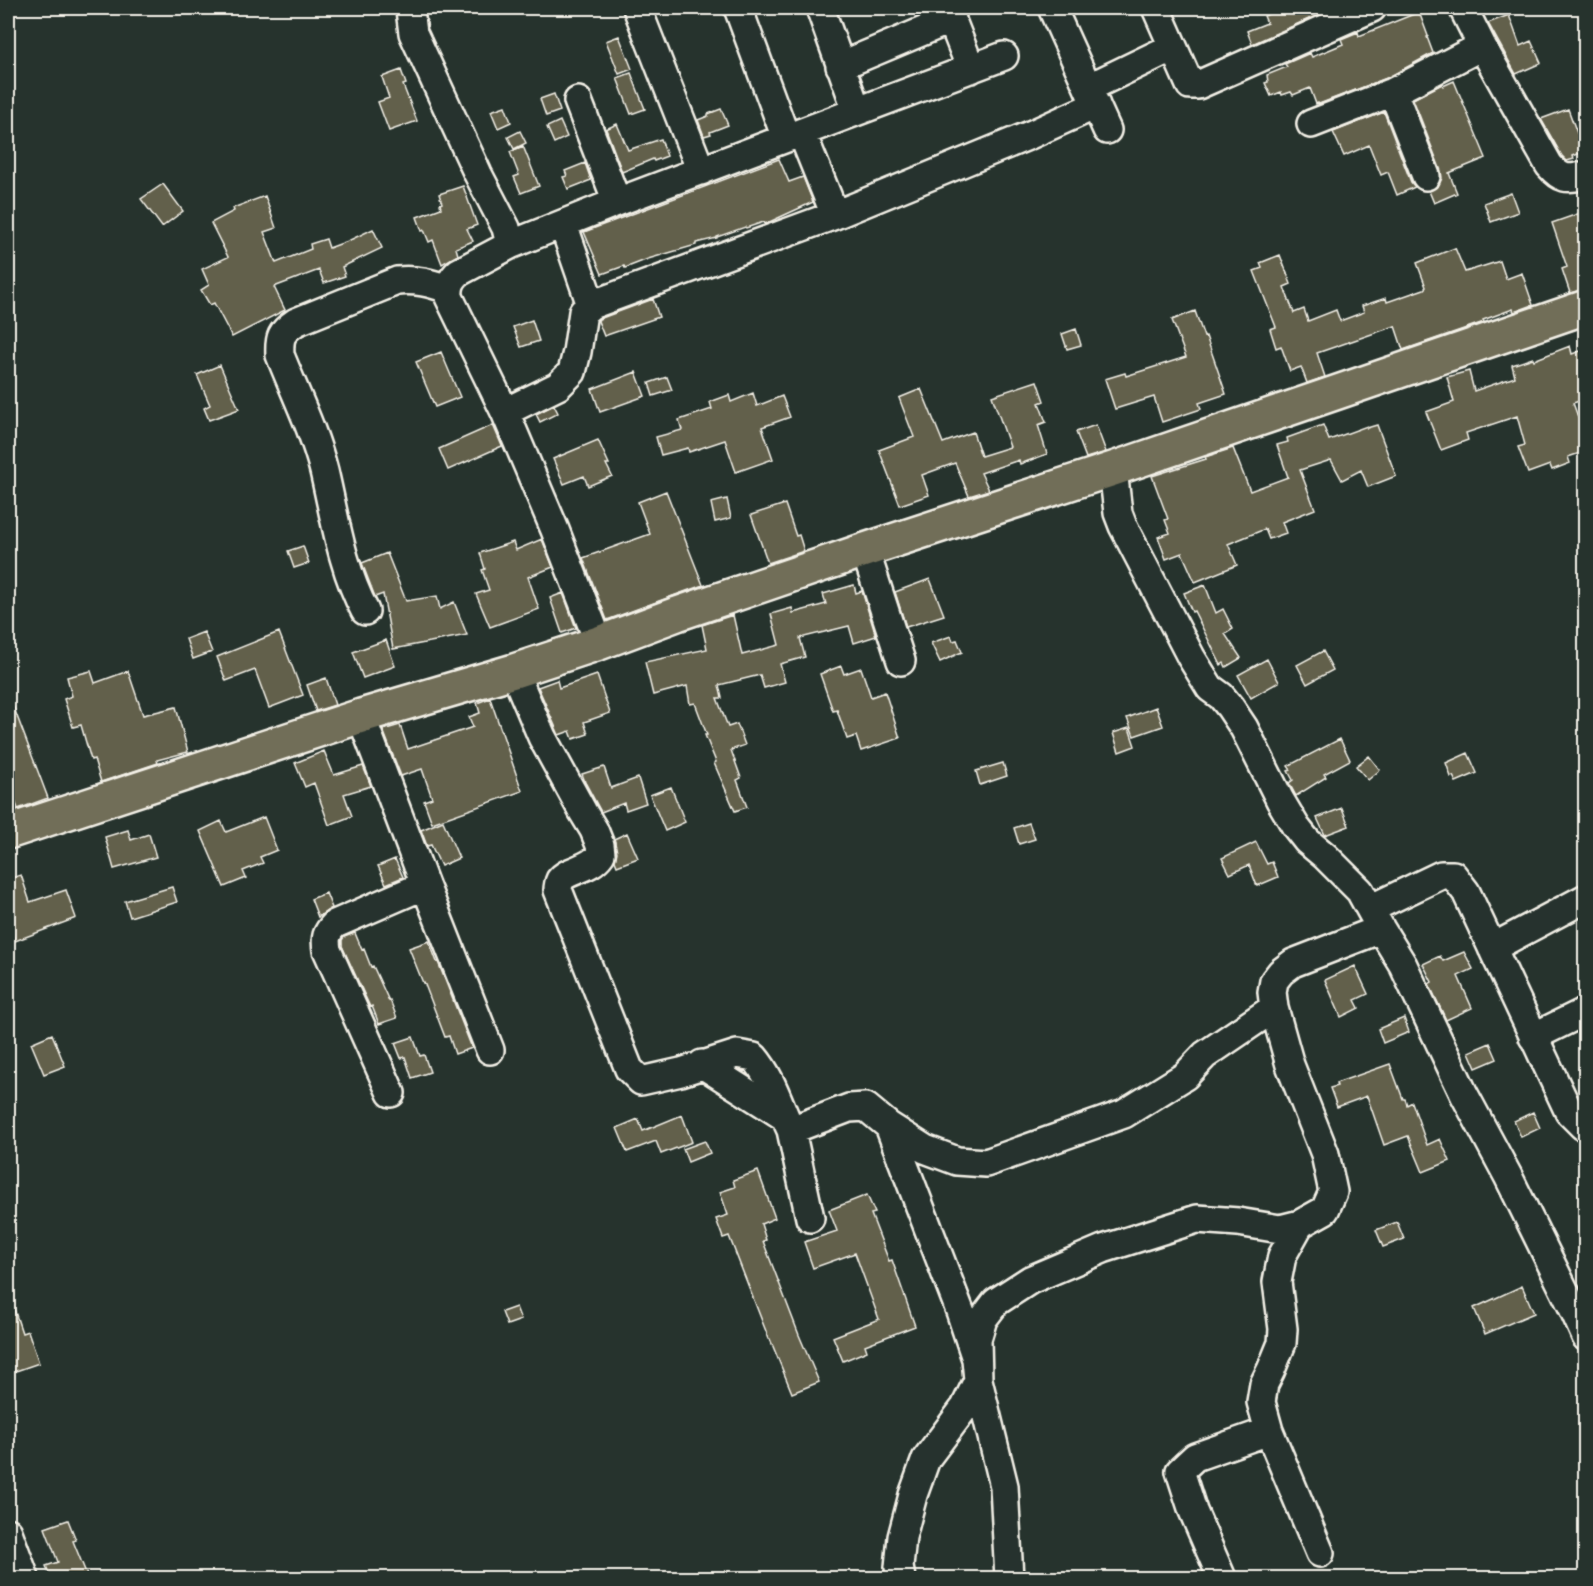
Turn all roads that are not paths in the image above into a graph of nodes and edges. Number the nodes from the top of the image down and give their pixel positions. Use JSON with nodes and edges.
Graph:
{"nodes":[{"id":1,"x":412,"y":8,"type":"edge"},
{"id":2,"x":637,"y":8,"type":"edge"},
{"id":3,"x":738,"y":8,"type":"edge"},
{"id":4,"x":820,"y":8,"type":"edge"},
{"id":5,"x":1052,"y":8,"type":"edge"},
{"id":6,"x":1156,"y":8,"type":"edge"},
{"id":7,"x":1372,"y":8,"type":"edge"},
{"id":8,"x":1463,"y":8,"type":"edge"},
{"id":9,"x":950,"y":13,"type":"edge"},
{"id":10,"x":1482,"y":46,"type":"junction"},
{"id":11,"x":1173,"y":47,"type":"junction"},
{"id":12,"x":1004,"y":56,"type":"dead end"},
{"id":13,"x":840,"y":66,"type":"junction"},
{"id":14,"x":971,"y":69,"type":"junction"},
{"id":15,"x":1393,"y":92,"type":"junction"},
{"id":16,"x":1092,"y":96,"type":"junction"},
{"id":17,"x":578,"y":101,"type":"dead end"},
{"id":18,"x":857,"y":111,"type":"junction"},
{"id":19,"x":1311,"y":124,"type":"dead end"},
{"id":20,"x":1107,"y":130,"type":"dead end"},
{"id":21,"x":794,"y":136,"type":"junction"},
{"id":22,"x":701,"y":171,"type":"junction"},
{"id":23,"x":1586,"y":175,"type":"edge"},
{"id":24,"x":1426,"y":176,"type":"dead end"},
{"id":25,"x":617,"y":202,"type":"junction"},
{"id":26,"x":835,"y":215,"type":"junction"},
{"id":27,"x":563,"y":224,"type":"junction"},
{"id":28,"x":510,"y":246,"type":"junction"},
{"id":29,"x":448,"y":289,"type":"junction"},
{"id":30,"x":591,"y":304,"type":"junction"},
{"id":31,"x":1586,"y":307,"type":"edge"},
{"id":32,"x":505,"y":412,"type":"junction"},
{"id":33,"x":1113,"y":469,"type":"junction"},
{"id":34,"x":865,"y":550,"type":"junction"},
{"id":35,"x":365,"y":611,"type":"dead end"},
{"id":36,"x":599,"y":643,"type":"junction"},
{"id":37,"x":901,"y":661,"type":"dead end"},
{"id":38,"x":514,"y":671,"type":"junction"},
{"id":39,"x":361,"y":716,"type":"junction"},
{"id":40,"x":8,"y":832,"type":"edge"},
{"id":41,"x":425,"y":885,"type":"junction"},
{"id":42,"x":1586,"y":898,"type":"edge"},
{"id":43,"x":1375,"y":919,"type":"junction"},
{"id":44,"x":1492,"y":948,"type":"junction"},
{"id":45,"x":1274,"y":1008,"type":"junction"},
{"id":46,"x":1586,"y":1011,"type":"edge"},
{"id":47,"x":1533,"y":1037,"type":"junction"},
{"id":48,"x":490,"y":1050,"type":"dead end"},
{"id":49,"x":391,"y":1093,"type":"dead end"},
{"id":50,"x":788,"y":1124,"type":"junction"},
{"id":51,"x":889,"y":1125,"type":"junction"},
{"id":52,"x":1586,"y":1125,"type":"edge"},
{"id":53,"x":810,"y":1218,"type":"dead end"},
{"id":54,"x":1300,"y":1224,"type":"junction"},
{"id":55,"x":1586,"y":1337,"type":"edge"},
{"id":56,"x":978,"y":1380,"type":"junction"},
{"id":57,"x":1269,"y":1431,"type":"junction"},
{"id":58,"x":8,"y":1532,"type":"edge"},
{"id":59,"x":1320,"y":1553,"type":"dead end"},
{"id":60,"x":25,"y":1578,"type":"edge"},
{"id":61,"x":901,"y":1578,"type":"edge"},
{"id":62,"x":1009,"y":1578,"type":"edge"},
{"id":63,"x":1222,"y":1578,"type":"edge"}],
"edges":[{"from":1,"to":28,"type":"street"},
{"from":2,"to":22,"type":"street"},
{"from":3,"to":21,"type":"street"},
{"from":4,"to":13,"type":"street"},
{"from":5,"to":16,"type":"street"},
{"from":6,"to":11,"type":"street"},
{"from":7,"to":11,"type":"street"},
{"from":8,"to":10,"type":"street"},
{"from":9,"to":13,"type":"street"},
{"from":9,"to":14,"type":"street"},
{"from":10,"to":15,"type":"street"},
{"from":10,"to":23,"type":"street"},
{"from":11,"to":16,"type":"street"},
{"from":12,"to":14,"type":"street"},
{"from":13,"to":18,"type":"street"},
{"from":14,"to":18,"type":"street"},
{"from":15,"to":19,"type":"street"},
{"from":15,"to":24,"type":"street"},
{"from":16,"to":20,"type":"street"},
{"from":16,"to":26,"type":"street"},
{"from":17,"to":25,"type":"street"},
{"from":18,"to":21,"type":"street"},
{"from":21,"to":22,"type":"street"},
{"from":21,"to":26,"type":"street"},
{"from":22,"to":25,"type":"street"},
{"from":25,"to":27,"type":"street"},
{"from":26,"to":30,"type":"street"},
{"from":27,"to":28,"type":"street"},
{"from":27,"to":30,"type":"street"},
{"from":28,"to":29,"type":"street"},
{"from":29,"to":32,"type":"street"},
{"from":29,"to":35,"type":"street"},
{"from":30,"to":32,"type":"street"},
{"from":31,"to":33,"type":"main road"},
{"from":32,"to":36,"type":"street"},
{"from":33,"to":34,"type":"main road"},
{"from":33,"to":43,"type":"street"},
{"from":34,"to":36,"type":"main road"},
{"from":34,"to":37,"type":"street"},
{"from":36,"to":38,"type":"main road"},
{"from":38,"to":39,"type":"main road"},
{"from":38,"to":50,"type":"street"},
{"from":39,"to":40,"type":"main road"},
{"from":39,"to":41,"type":"street"},
{"from":41,"to":48,"type":"street"},
{"from":41,"to":49,"type":"street"},
{"from":42,"to":44,"type":"street"},
{"from":43,"to":44,"type":"street"},
{"from":43,"to":45,"type":"street"},
{"from":43,"to":55,"type":"street"},
{"from":44,"to":47,"type":"street"},
{"from":45,"to":51,"type":"street"},
{"from":45,"to":54,"type":"street"},
{"from":46,"to":47,"type":"street"},
{"from":47,"to":52,"type":"street"},
{"from":50,"to":51,"type":"street"},
{"from":50,"to":53,"type":"street"},
{"from":51,"to":56,"type":"street"},
{"from":54,"to":56,"type":"street"},
{"from":54,"to":57,"type":"street"},
{"from":56,"to":61,"type":"street"},
{"from":56,"to":62,"type":"street"},
{"from":57,"to":59,"type":"street"},
{"from":57,"to":63,"type":"street"},
{"from":58,"to":60,"type":"street"}]}
